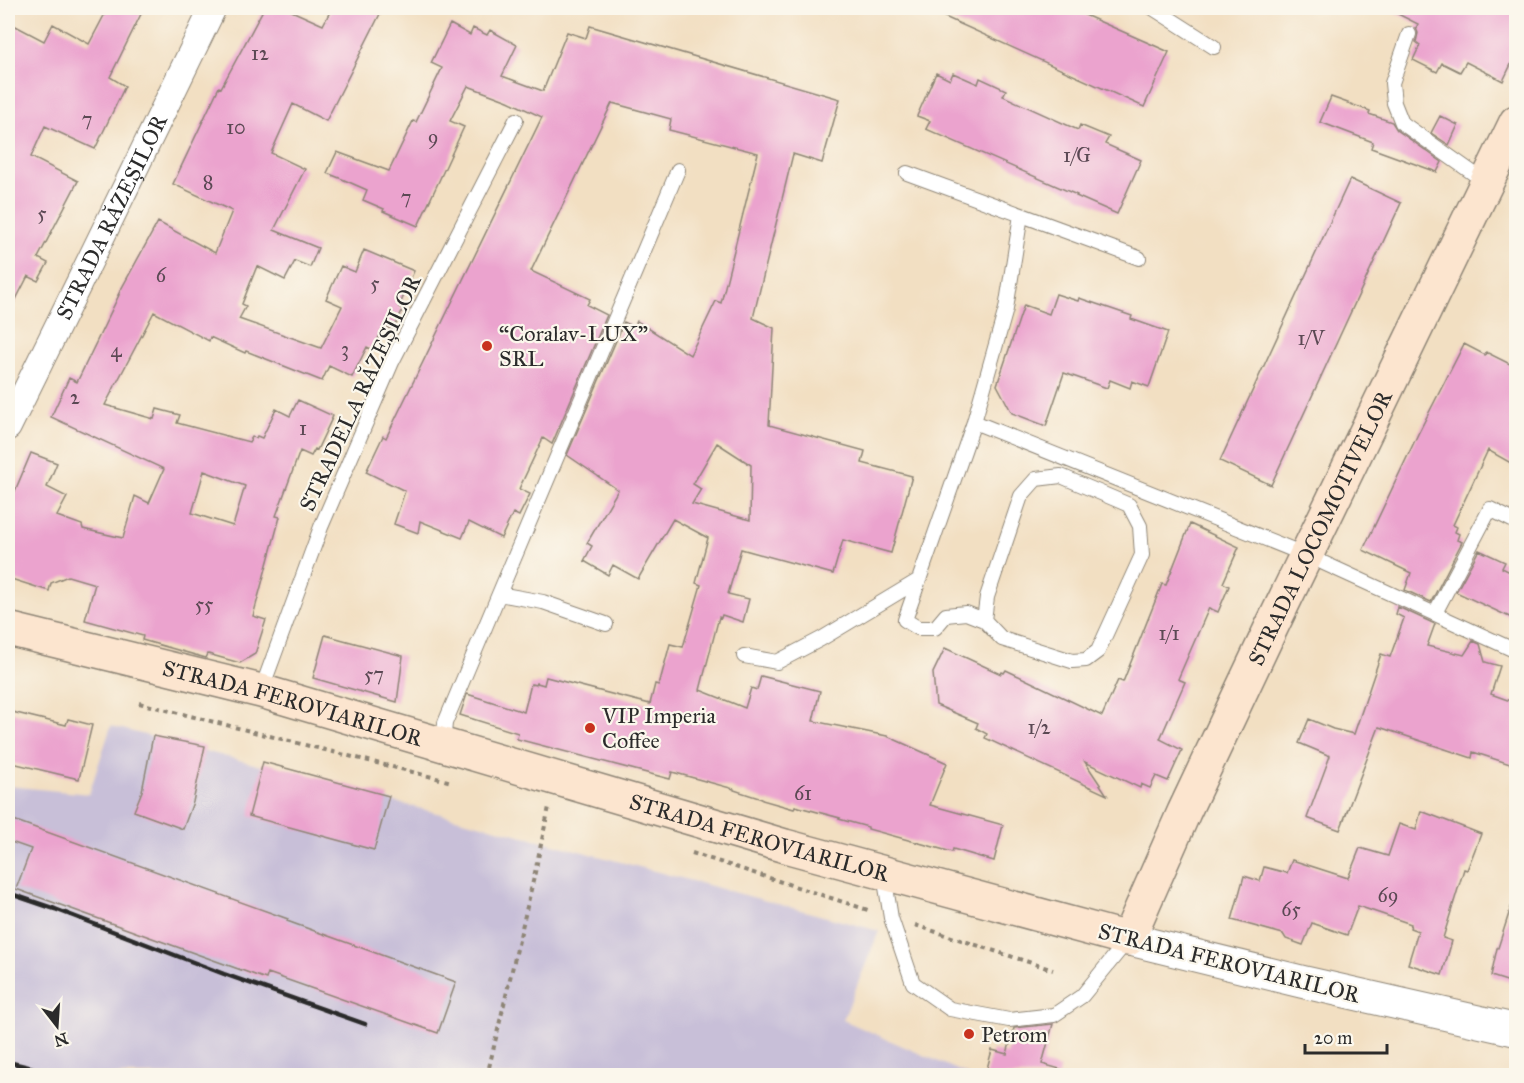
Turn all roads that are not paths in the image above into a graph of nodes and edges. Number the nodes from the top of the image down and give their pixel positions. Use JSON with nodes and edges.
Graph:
{"nodes":[{"id":1,"x":213,"y":8,"type":"edge"},
{"id":2,"x":1153,"y":8,"type":"edge"},
{"id":3,"x":1409,"y":34,"type":"dead end"},
{"id":4,"x":1214,"y":47,"type":"dead end"},
{"id":5,"x":516,"y":120,"type":"dead end"},
{"id":6,"x":1514,"y":136,"type":"edge"},
{"id":7,"x":678,"y":171,"type":"dead end"},
{"id":8,"x":906,"y":172,"type":"dead end"},
{"id":9,"x":1487,"y":183,"type":"junction"},
{"id":10,"x":1021,"y":215,"type":"junction"},
{"id":11,"x":1139,"y":258,"type":"dead end"},
{"id":12,"x":974,"y":422,"type":"junction"},
{"id":13,"x":8,"y":427,"type":"edge"},
{"id":14,"x":1516,"y":522,"type":"edge"},
{"id":15,"x":1306,"y":555,"type":"junction"},
{"id":16,"x":919,"y":580,"type":"junction"},
{"id":17,"x":499,"y":594,"type":"junction"},
{"id":18,"x":1435,"y":613,"type":"junction"},
{"id":19,"x":984,"y":620,"type":"junction"},
{"id":20,"x":606,"y":624,"type":"dead end"},
{"id":21,"x":8,"y":629,"type":"edge"},
{"id":22,"x":1516,"y":651,"type":"edge"},
{"id":23,"x":744,"y":656,"type":"dead end"},
{"id":24,"x":261,"y":691,"type":"junction"},
{"id":25,"x":443,"y":745,"type":"junction"},
{"id":26,"x":884,"y":873,"type":"junction"},
{"id":27,"x":1128,"y":939,"type":"junction"},
{"id":28,"x":1516,"y":1030,"type":"edge"}],
"edges":[{"from":1,"to":13,"type":"street","name":"STRADA RĂZEȘILOR"},
{"from":2,"to":4,"type":"lane"},
{"from":3,"to":9,"type":"lane"},
{"from":5,"to":24,"type":"lane","name":"STRADELA RĂZEȘILOR"},
{"from":6,"to":9,"type":"main road","name":"STRADA LOCOMOTIVELOR"},
{"from":7,"to":17,"type":"lane"},
{"from":8,"to":10,"type":"lane"},
{"from":9,"to":15,"type":"main road","name":"STRADA LOCOMOTIVELOR"},
{"from":10,"to":11,"type":"lane"},
{"from":10,"to":12,"type":"lane"},
{"from":12,"to":15,"type":"lane"},
{"from":12,"to":16,"type":"lane"},
{"from":14,"to":18,"type":"lane"},
{"from":15,"to":18,"type":"lane"},
{"from":15,"to":27,"type":"main road","name":"STRADA LOCOMOTIVELOR"},
{"from":16,"to":19,"type":"lane"},
{"from":16,"to":23,"type":"lane"},
{"from":17,"to":20,"type":"lane"},
{"from":17,"to":25,"type":"lane"},
{"from":18,"to":22,"type":"lane"},
{"from":19,"to":19,"type":"lane"},
{"from":21,"to":24,"type":"main road","name":"STRADA FEROVIARILOR"},
{"from":24,"to":25,"type":"main road","name":"STRADA FEROVIARILOR"},
{"from":25,"to":26,"type":"main road","name":"STRADA FEROVIARILOR"},
{"from":26,"to":27,"type":"main road","name":"STRADA FEROVIARILOR"},
{"from":26,"to":27,"type":"lane"},
{"from":27,"to":28,"type":"street","name":"STRADA FEROVIARILOR"}]}
